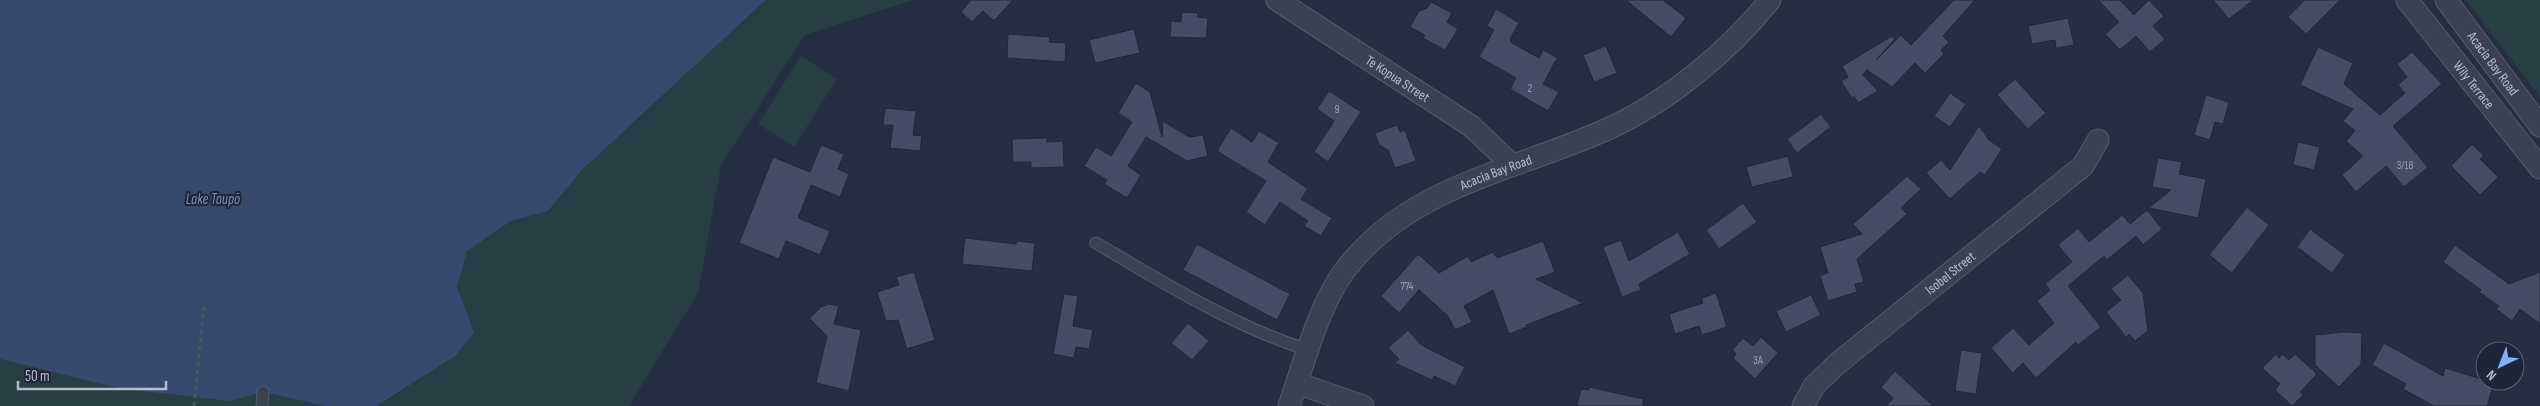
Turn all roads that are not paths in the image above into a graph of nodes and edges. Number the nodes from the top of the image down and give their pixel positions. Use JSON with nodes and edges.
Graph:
{"nodes":[{"id":1,"x":1277,"y":0,"type":"edge"},
{"id":2,"x":1770,"y":0,"type":"edge"},
{"id":3,"x":2407,"y":0,"type":"edge"},
{"id":4,"x":2446,"y":0,"type":"edge"},
{"id":5,"x":2540,"y":126,"type":"edge"},
{"id":6,"x":2098,"y":140,"type":"dead end"},
{"id":7,"x":1511,"y":164,"type":"junction"},
{"id":8,"x":2540,"y":168,"type":"edge"},
{"id":9,"x":1096,"y":242,"type":"dead end"},
{"id":10,"x":1308,"y":350,"type":"junction"},
{"id":11,"x":1297,"y":383,"type":"junction"},
{"id":12,"x":263,"y":392,"type":"dead end"},
{"id":13,"x":262,"y":406,"type":"edge"},
{"id":14,"x":1289,"y":406,"type":"edge"},
{"id":15,"x":1363,"y":406,"type":"edge"},
{"id":16,"x":1804,"y":406,"type":"edge"}],
"edges":[{"from":1,"to":7,"type":"street","name":"Te Kopua Street"},
{"from":2,"to":7,"type":"street","name":"Acacia Bay Road"},
{"from":3,"to":8,"type":"street","name":"Wily Terrace"},
{"from":4,"to":5,"type":"street","name":"Acacia Bay Road"},
{"from":6,"to":16,"type":"street","name":"Isobel Street"},
{"from":7,"to":10,"type":"street","name":"Acacia Bay Road"},
{"from":9,"to":10,"type":"lane"},
{"from":10,"to":11,"type":"street","name":"Acacia Bay Road"},
{"from":11,"to":14,"type":"street","name":"Acacia Bay Road"},
{"from":11,"to":15,"type":"street"},
{"from":12,"to":13,"type":"lane"}]}
